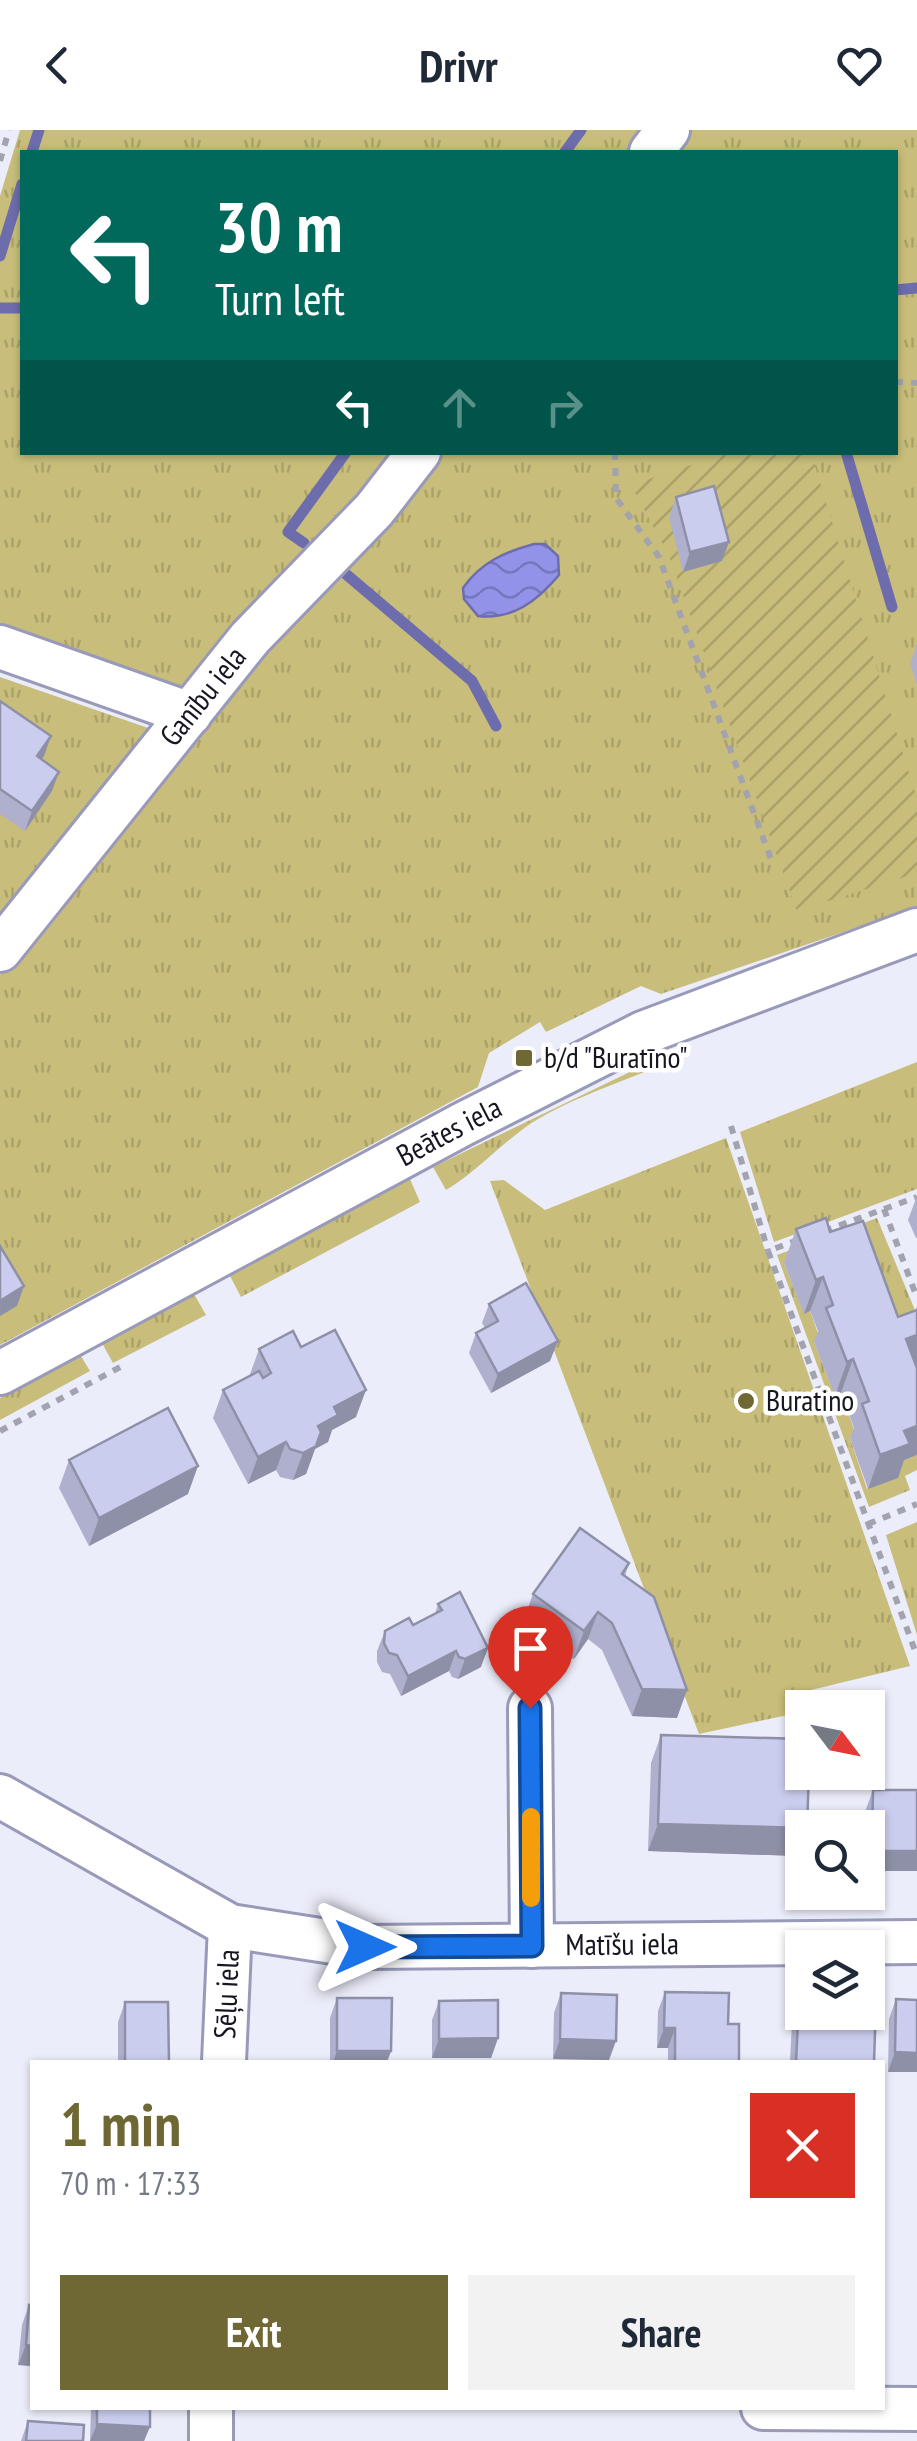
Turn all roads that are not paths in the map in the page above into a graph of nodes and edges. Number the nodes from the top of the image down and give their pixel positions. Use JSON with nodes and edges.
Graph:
{"nodes":[{"id":1,"x":668,"y":130,"type":"edge"},
{"id":2,"x":653,"y":150,"type":"edge"},
{"id":3,"x":418,"y":455,"type":"edge"},
{"id":4,"x":0,"y":647,"type":"edge"},
{"id":5,"x":190,"y":714,"type":"junction"},
{"id":6,"x":917,"y":930,"type":"edge"},
{"id":7,"x":0,"y":950,"type":"edge"},
{"id":8,"x":0,"y":1373,"type":"edge"},
{"id":9,"x":530,"y":1708,"type":"dead end"},
{"id":10,"x":0,"y":1796,"type":"edge"},
{"id":11,"x":230,"y":1926,"type":"junction"},
{"id":12,"x":917,"y":1942,"type":"edge"},
{"id":13,"x":532,"y":1946,"type":"junction"},
{"id":14,"x":224,"y":2060,"type":"edge"},
{"id":15,"x":885,"y":2409,"type":"edge"},
{"id":16,"x":917,"y":2409,"type":"edge"},
{"id":17,"x":211,"y":2410,"type":"edge"},
{"id":18,"x":211,"y":2441,"type":"edge"}],
"edges":[{"from":1,"to":2,"type":"street"},
{"from":3,"to":5,"type":"street","name":"Ganību iela"},
{"from":4,"to":5,"type":"street"},
{"from":5,"to":7,"type":"street","name":"Ganību iela"},
{"from":6,"to":8,"type":"street","name":"Beātes iela"},
{"from":9,"to":13,"type":"street"},
{"from":10,"to":11,"type":"street","name":"Matīšu iela"},
{"from":11,"to":13,"type":"street","name":"Matīšu iela"},
{"from":11,"to":14,"type":"street","name":"Sēļu iela"},
{"from":12,"to":13,"type":"street","name":"Matīšu iela"},
{"from":15,"to":16,"type":"street"},
{"from":17,"to":18,"type":"street"}]}
